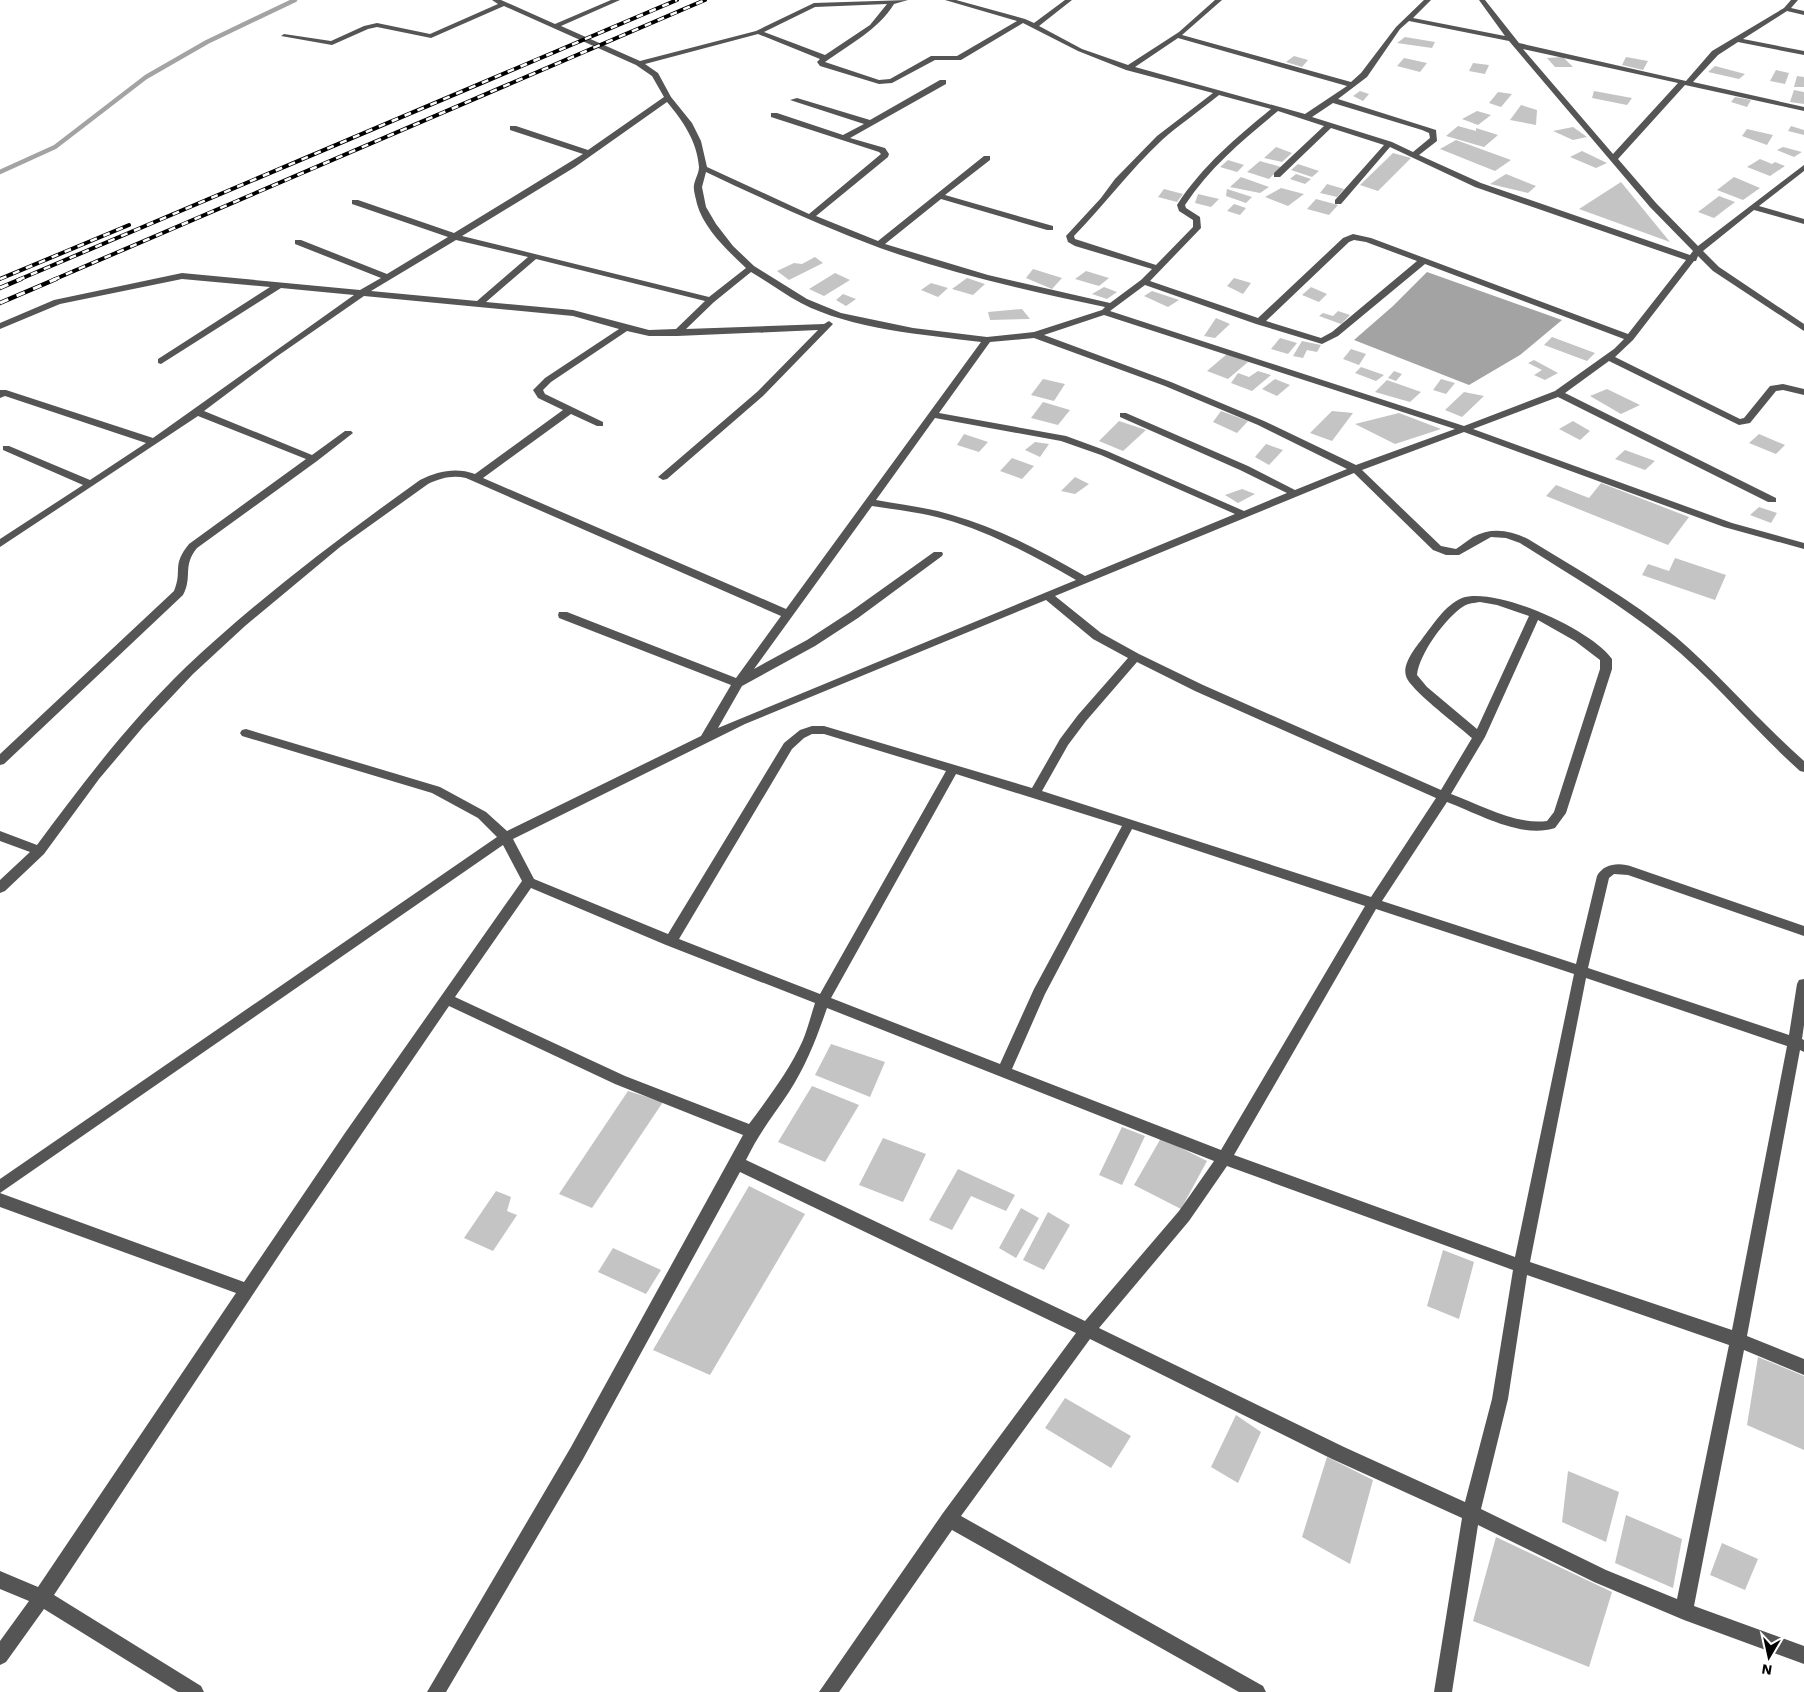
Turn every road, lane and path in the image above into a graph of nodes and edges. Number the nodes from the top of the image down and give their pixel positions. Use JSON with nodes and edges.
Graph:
{"nodes":[{"id":1,"x":495,"y":0,"type":"edge"},
{"id":2,"x":617,"y":0,"type":"edge"},
{"id":3,"x":904,"y":0,"type":"edge"},
{"id":4,"x":948,"y":0,"type":"edge"},
{"id":5,"x":1069,"y":0,"type":"edge"},
{"id":6,"x":1219,"y":0,"type":"edge"},
{"id":7,"x":1428,"y":0,"type":"edge"},
{"id":8,"x":1482,"y":0,"type":"edge"},
{"id":9,"x":1795,"y":0,"type":"edge"},
{"id":10,"x":892,"y":2,"type":"junction"},
{"id":11,"x":504,"y":4,"type":"junction"},
{"id":12,"x":1786,"y":8,"type":"junction"},
{"id":13,"x":1804,"y":13,"type":"edge"},
{"id":14,"x":1408,"y":18,"type":"junction"},
{"id":15,"x":1022,"y":20,"type":"junction"},
{"id":16,"x":555,"y":26,"type":"junction"},
{"id":17,"x":1034,"y":26,"type":"junction"},
{"id":18,"x":758,"y":32,"type":"junction"},
{"id":19,"x":284,"y":36,"type":"dead end"},
{"id":20,"x":1177,"y":36,"type":"junction"},
{"id":21,"x":1735,"y":39,"type":"junction"},
{"id":22,"x":1514,"y":42,"type":"junction"},
{"id":23,"x":1804,"y":53,"type":"edge"},
{"id":24,"x":825,"y":58,"type":"junction"},
{"id":25,"x":638,"y":63,"type":"junction"},
{"id":26,"x":1129,"y":68,"type":"junction"},
{"id":27,"x":943,"y":82,"type":"dead end"},
{"id":28,"x":1685,"y":82,"type":"junction"},
{"id":29,"x":1352,"y":85,"type":"junction"},
{"id":30,"x":1217,"y":93,"type":"junction"},
{"id":31,"x":668,"y":98,"type":"junction"},
{"id":32,"x":794,"y":100,"type":"dead end"},
{"id":33,"x":1332,"y":100,"type":"junction"},
{"id":34,"x":1277,"y":108,"type":"junction"},
{"id":35,"x":1804,"y":109,"type":"edge"},
{"id":36,"x":774,"y":115,"type":"dead end"},
{"id":37,"x":1306,"y":117,"type":"junction"},
{"id":38,"x":870,"y":123,"type":"junction"},
{"id":39,"x":1329,"y":125,"type":"junction"},
{"id":40,"x":513,"y":128,"type":"dead end"},
{"id":41,"x":844,"y":138,"type":"junction"},
{"id":42,"x":1389,"y":144,"type":"junction"},
{"id":43,"x":588,"y":153,"type":"junction"},
{"id":44,"x":1414,"y":154,"type":"junction"},
{"id":45,"x":987,"y":158,"type":"dead end"},
{"id":46,"x":1613,"y":159,"type":"junction"},
{"id":47,"x":1804,"y":167,"type":"edge"},
{"id":48,"x":703,"y":168,"type":"junction"},
{"id":49,"x":1277,"y":175,"type":"dead end"},
{"id":50,"x":1799,"y":176,"type":"edge"},
{"id":51,"x":940,"y":196,"type":"junction"},
{"id":52,"x":355,"y":202,"type":"dead end"},
{"id":53,"x":1338,"y":202,"type":"dead end"},
{"id":54,"x":1753,"y":207,"type":"junction"},
{"id":55,"x":810,"y":217,"type":"junction"},
{"id":56,"x":1804,"y":222,"type":"edge"},
{"id":57,"x":1050,"y":228,"type":"dead end"},
{"id":58,"x":456,"y":236,"type":"junction"},
{"id":59,"x":298,"y":242,"type":"dead end"},
{"id":60,"x":879,"y":244,"type":"junction"},
{"id":61,"x":1695,"y":255,"type":"junction"},
{"id":62,"x":534,"y":258,"type":"junction"},
{"id":63,"x":1422,"y":262,"type":"junction"},
{"id":64,"x":752,"y":268,"type":"junction"},
{"id":65,"x":1159,"y":268,"type":"junction"},
{"id":66,"x":387,"y":277,"type":"junction"},
{"id":67,"x":1144,"y":282,"type":"junction"},
{"id":68,"x":281,"y":284,"type":"junction"},
{"id":69,"x":362,"y":293,"type":"junction"},
{"id":70,"x":711,"y":300,"type":"junction"},
{"id":71,"x":479,"y":304,"type":"junction"},
{"id":72,"x":1113,"y":306,"type":"junction"},
{"id":73,"x":1104,"y":312,"type":"junction"},
{"id":74,"x":838,"y":314,"type":"junction"},
{"id":75,"x":1259,"y":322,"type":"junction"},
{"id":76,"x":0,"y":326,"type":"edge"},
{"id":77,"x":826,"y":327,"type":"junction"},
{"id":78,"x":626,"y":328,"type":"junction"},
{"id":79,"x":1804,"y":328,"type":"edge"},
{"id":80,"x":677,"y":333,"type":"junction"},
{"id":81,"x":1035,"y":335,"type":"junction"},
{"id":82,"x":1630,"y":338,"type":"junction"},
{"id":83,"x":987,"y":340,"type":"junction"},
{"id":84,"x":1608,"y":358,"type":"junction"},
{"id":85,"x":161,"y":361,"type":"dead end"},
{"id":86,"x":1804,"y":392,"type":"edge"},
{"id":87,"x":1558,"y":393,"type":"junction"},
{"id":88,"x":0,"y":395,"type":"edge"},
{"id":89,"x":570,"y":410,"type":"junction"},
{"id":90,"x":198,"y":412,"type":"junction"},
{"id":91,"x":934,"y":415,"type":"junction"},
{"id":92,"x":1123,"y":415,"type":"dead end"},
{"id":93,"x":600,"y":424,"type":"dead end"},
{"id":94,"x":1464,"y":429,"type":"junction"},
{"id":95,"x":348,"y":433,"type":"dead end"},
{"id":96,"x":154,"y":442,"type":"junction"},
{"id":97,"x":6,"y":448,"type":"dead end"},
{"id":98,"x":314,"y":459,"type":"junction"},
{"id":99,"x":1355,"y":469,"type":"junction"},
{"id":100,"x":663,"y":477,"type":"dead end"},
{"id":101,"x":476,"y":478,"type":"junction"},
{"id":102,"x":90,"y":484,"type":"junction"},
{"id":103,"x":1296,"y":494,"type":"junction"},
{"id":104,"x":1772,"y":500,"type":"dead end"},
{"id":105,"x":870,"y":502,"type":"junction"},
{"id":106,"x":1245,"y":515,"type":"junction"},
{"id":107,"x":0,"y":544,"type":"edge"},
{"id":108,"x":1804,"y":546,"type":"edge"},
{"id":109,"x":938,"y":554,"type":"dead end"},
{"id":110,"x":1085,"y":580,"type":"junction"},
{"id":111,"x":1048,"y":596,"type":"junction"},
{"id":112,"x":787,"y":614,"type":"junction"},
{"id":113,"x":1535,"y":614,"type":"junction"},
{"id":114,"x":563,"y":615,"type":"dead end"},
{"id":115,"x":1135,"y":657,"type":"junction"},
{"id":116,"x":738,"y":683,"type":"junction"},
{"id":117,"x":246,"y":733,"type":"dead end"},
{"id":118,"x":1479,"y":737,"type":"junction"},
{"id":119,"x":705,"y":739,"type":"junction"},
{"id":120,"x":0,"y":761,"type":"edge"},
{"id":121,"x":1804,"y":768,"type":"edge"},
{"id":122,"x":953,"y":769,"type":"junction"},
{"id":123,"x":1035,"y":793,"type":"junction"},
{"id":124,"x":1444,"y":796,"type":"junction"},
{"id":125,"x":1130,"y":824,"type":"junction"},
{"id":126,"x":0,"y":836,"type":"edge"},
{"id":127,"x":506,"y":837,"type":"junction"},
{"id":128,"x":40,"y":851,"type":"junction"},
{"id":129,"x":528,"y":882,"type":"junction"},
{"id":130,"x":0,"y":888,"type":"edge"},
{"id":131,"x":1373,"y":904,"type":"junction"},
{"id":132,"x":1804,"y":931,"type":"edge"},
{"id":133,"x":671,"y":941,"type":"junction"},
{"id":134,"x":1581,"y":971,"type":"junction"},
{"id":135,"x":1804,"y":984,"type":"edge"},
{"id":136,"x":446,"y":999,"type":"junction"},
{"id":137,"x":823,"y":1000,"type":"junction"},
{"id":138,"x":1799,"y":1045,"type":"edge"},
{"id":139,"x":1004,"y":1072,"type":"junction"},
{"id":140,"x":752,"y":1132,"type":"junction"},
{"id":141,"x":1224,"y":1158,"type":"junction"},
{"id":142,"x":737,"y":1163,"type":"junction"},
{"id":143,"x":0,"y":1186,"type":"edge"},
{"id":144,"x":0,"y":1200,"type":"edge"},
{"id":145,"x":1521,"y":1266,"type":"junction"},
{"id":146,"x":247,"y":1290,"type":"junction"},
{"id":147,"x":1087,"y":1330,"type":"junction"},
{"id":148,"x":1738,"y":1340,"type":"junction"},
{"id":149,"x":1804,"y":1367,"type":"edge"},
{"id":150,"x":1471,"y":1514,"type":"junction"},
{"id":151,"x":949,"y":1519,"type":"junction"},
{"id":152,"x":0,"y":1580,"type":"edge"},
{"id":153,"x":42,"y":1598,"type":"junction"},
{"id":154,"x":1684,"y":1611,"type":"junction"},
{"id":155,"x":1804,"y":1655,"type":"edge"},
{"id":156,"x":0,"y":1656,"type":"edge"},
{"id":157,"x":195,"y":1692,"type":"edge"},
{"id":158,"x":436,"y":1692,"type":"edge"},
{"id":159,"x":828,"y":1692,"type":"edge"},
{"id":160,"x":1257,"y":1692,"type":"edge"},
{"id":161,"x":1442,"y":1692,"type":"edge"}],
"edges":[{"from":1,"to":11,"type":"street"},
{"from":2,"to":16,"type":"street"},
{"from":3,"to":10,"type":"street"},
{"from":4,"to":15,"type":"street"},
{"from":5,"to":17,"type":"street"},
{"from":6,"to":20,"type":"street"},
{"from":7,"to":14,"type":"street"},
{"from":8,"to":22,"type":"street"},
{"from":9,"to":12,"type":"street"},
{"from":10,"to":18,"type":"street"},
{"from":10,"to":24,"type":"street"},
{"from":11,"to":16,"type":"street"},
{"from":11,"to":19,"type":"street"},
{"from":12,"to":13,"type":"street"},
{"from":12,"to":21,"type":"street"},
{"from":14,"to":22,"type":"street"},
{"from":14,"to":29,"type":"street"},
{"from":15,"to":17,"type":"street"},
{"from":15,"to":24,"type":"street"},
{"from":16,"to":25,"type":"street"},
{"from":17,"to":26,"type":"street"},
{"from":18,"to":24,"type":"street"},
{"from":18,"to":25,"type":"street"},
{"from":20,"to":26,"type":"street"},
{"from":20,"to":29,"type":"street"},
{"from":21,"to":23,"type":"street"},
{"from":21,"to":28,"type":"street"},
{"from":22,"to":28,"type":"street"},
{"from":22,"to":46,"type":"street"},
{"from":25,"to":31,"type":"street"},
{"from":26,"to":30,"type":"street"},
{"from":27,"to":38,"type":"street"},
{"from":28,"to":35,"type":"street"},
{"from":28,"to":46,"type":"street"},
{"from":29,"to":33,"type":"street"},
{"from":30,"to":34,"type":"street"},
{"from":30,"to":65,"type":"street"},
{"from":31,"to":43,"type":"street"},
{"from":31,"to":48,"type":"street"},
{"from":32,"to":38,"type":"street"},
{"from":33,"to":37,"type":"street"},
{"from":33,"to":44,"type":"street"},
{"from":34,"to":37,"type":"street"},
{"from":34,"to":65,"type":"street"},
{"from":36,"to":41,"type":"street"},
{"from":37,"to":39,"type":"street"},
{"from":38,"to":41,"type":"street"},
{"from":39,"to":42,"type":"street"},
{"from":39,"to":49,"type":"street"},
{"from":40,"to":43,"type":"street"},
{"from":41,"to":55,"type":"street"},
{"from":42,"to":44,"type":"street"},
{"from":42,"to":53,"type":"street"},
{"from":43,"to":58,"type":"street"},
{"from":44,"to":61,"type":"street"},
{"from":45,"to":51,"type":"street"},
{"from":46,"to":61,"type":"street"},
{"from":47,"to":50,"type":"street"},
{"from":48,"to":55,"type":"street"},
{"from":48,"to":64,"type":"street"},
{"from":50,"to":54,"type":"street"},
{"from":51,"to":57,"type":"street"},
{"from":51,"to":60,"type":"street"},
{"from":52,"to":58,"type":"street"},
{"from":54,"to":56,"type":"street"},
{"from":54,"to":61,"type":"street"},
{"from":55,"to":60,"type":"street"},
{"from":58,"to":62,"type":"street"},
{"from":58,"to":66,"type":"street"},
{"from":59,"to":66,"type":"street"},
{"from":60,"to":72,"type":"street"},
{"from":61,"to":79,"type":"street"},
{"from":61,"to":82,"type":"street"},
{"from":62,"to":70,"type":"street"},
{"from":62,"to":71,"type":"street"},
{"from":63,"to":75,"type":"street"},
{"from":63,"to":75,"type":"street"},
{"from":63,"to":82,"type":"street"},
{"from":64,"to":70,"type":"street"},
{"from":64,"to":74,"type":"street"},
{"from":65,"to":67,"type":"street"},
{"from":66,"to":69,"type":"street"},
{"from":67,"to":72,"type":"street"},
{"from":67,"to":75,"type":"street"},
{"from":68,"to":69,"type":"street"},
{"from":68,"to":76,"type":"street"},
{"from":68,"to":85,"type":"street"},
{"from":69,"to":71,"type":"street"},
{"from":69,"to":90,"type":"street"},
{"from":70,"to":80,"type":"street"},
{"from":71,"to":78,"type":"street"},
{"from":72,"to":73,"type":"street"},
{"from":73,"to":81,"type":"street"},
{"from":73,"to":94,"type":"street"},
{"from":74,"to":77,"type":"street"},
{"from":74,"to":83,"type":"street"},
{"from":77,"to":80,"type":"street"},
{"from":77,"to":100,"type":"street"},
{"from":78,"to":80,"type":"street"},
{"from":78,"to":89,"type":"street"},
{"from":81,"to":83,"type":"street"},
{"from":81,"to":99,"type":"street"},
{"from":82,"to":84,"type":"street"},
{"from":83,"to":91,"type":"street"},
{"from":84,"to":86,"type":"street"},
{"from":84,"to":87,"type":"street"},
{"from":87,"to":94,"type":"street"},
{"from":87,"to":104,"type":"street"},
{"from":88,"to":96,"type":"street"},
{"from":89,"to":93,"type":"street"},
{"from":89,"to":101,"type":"street"},
{"from":90,"to":96,"type":"street"},
{"from":90,"to":98,"type":"street"},
{"from":91,"to":105,"type":"street"},
{"from":91,"to":106,"type":"street"},
{"from":92,"to":103,"type":"street"},
{"from":94,"to":99,"type":"street"},
{"from":94,"to":108,"type":"street"},
{"from":95,"to":98,"type":"street"},
{"from":96,"to":102,"type":"street"},
{"from":97,"to":102,"type":"street"},
{"from":98,"to":120,"type":"street"},
{"from":99,"to":103,"type":"street"},
{"from":99,"to":121,"type":"street"},
{"from":101,"to":112,"type":"street"},
{"from":101,"to":128,"type":"street"},
{"from":102,"to":107,"type":"street"},
{"from":103,"to":106,"type":"street"},
{"from":105,"to":110,"type":"street"},
{"from":105,"to":112,"type":"street"},
{"from":106,"to":110,"type":"street"},
{"from":109,"to":116,"type":"street"},
{"from":110,"to":111,"type":"street"},
{"from":111,"to":115,"type":"street"},
{"from":111,"to":119,"type":"street"},
{"from":112,"to":116,"type":"street"},
{"from":113,"to":118,"type":"street"},
{"from":113,"to":118,"type":"street"},
{"from":113,"to":124,"type":"street"},
{"from":114,"to":116,"type":"street"},
{"from":115,"to":123,"type":"street"},
{"from":115,"to":124,"type":"street"},
{"from":116,"to":119,"type":"street"},
{"from":117,"to":127,"type":"street"},
{"from":118,"to":124,"type":"street"},
{"from":119,"to":127,"type":"street"},
{"from":122,"to":123,"type":"street"},
{"from":122,"to":133,"type":"street"},
{"from":122,"to":137,"type":"street"},
{"from":123,"to":125,"type":"street"},
{"from":124,"to":131,"type":"street"},
{"from":125,"to":131,"type":"street"},
{"from":125,"to":139,"type":"street"},
{"from":126,"to":128,"type":"street"},
{"from":127,"to":129,"type":"street"},
{"from":127,"to":143,"type":"street"},
{"from":128,"to":130,"type":"street"},
{"from":129,"to":133,"type":"street"},
{"from":129,"to":136,"type":"street"},
{"from":131,"to":134,"type":"street"},
{"from":131,"to":141,"type":"street"},
{"from":132,"to":134,"type":"street"},
{"from":133,"to":137,"type":"street"},
{"from":134,"to":138,"type":"street"},
{"from":134,"to":145,"type":"street"},
{"from":135,"to":138,"type":"street"},
{"from":136,"to":140,"type":"street"},
{"from":136,"to":146,"type":"street"},
{"from":137,"to":139,"type":"street"},
{"from":137,"to":140,"type":"street"},
{"from":138,"to":148,"type":"street"},
{"from":139,"to":141,"type":"street"},
{"from":140,"to":142,"type":"street"},
{"from":141,"to":145,"type":"street"},
{"from":141,"to":147,"type":"street"},
{"from":142,"to":147,"type":"street"},
{"from":142,"to":158,"type":"street"},
{"from":144,"to":146,"type":"street"},
{"from":145,"to":148,"type":"street"},
{"from":145,"to":150,"type":"street"},
{"from":146,"to":153,"type":"street"},
{"from":147,"to":150,"type":"street"},
{"from":147,"to":151,"type":"street"},
{"from":148,"to":149,"type":"street"},
{"from":148,"to":154,"type":"street"},
{"from":150,"to":154,"type":"street"},
{"from":150,"to":161,"type":"street"},
{"from":151,"to":159,"type":"street"},
{"from":151,"to":160,"type":"street"},
{"from":152,"to":153,"type":"street"},
{"from":153,"to":156,"type":"street"},
{"from":153,"to":157,"type":"street"},
{"from":154,"to":155,"type":"street"}]}
